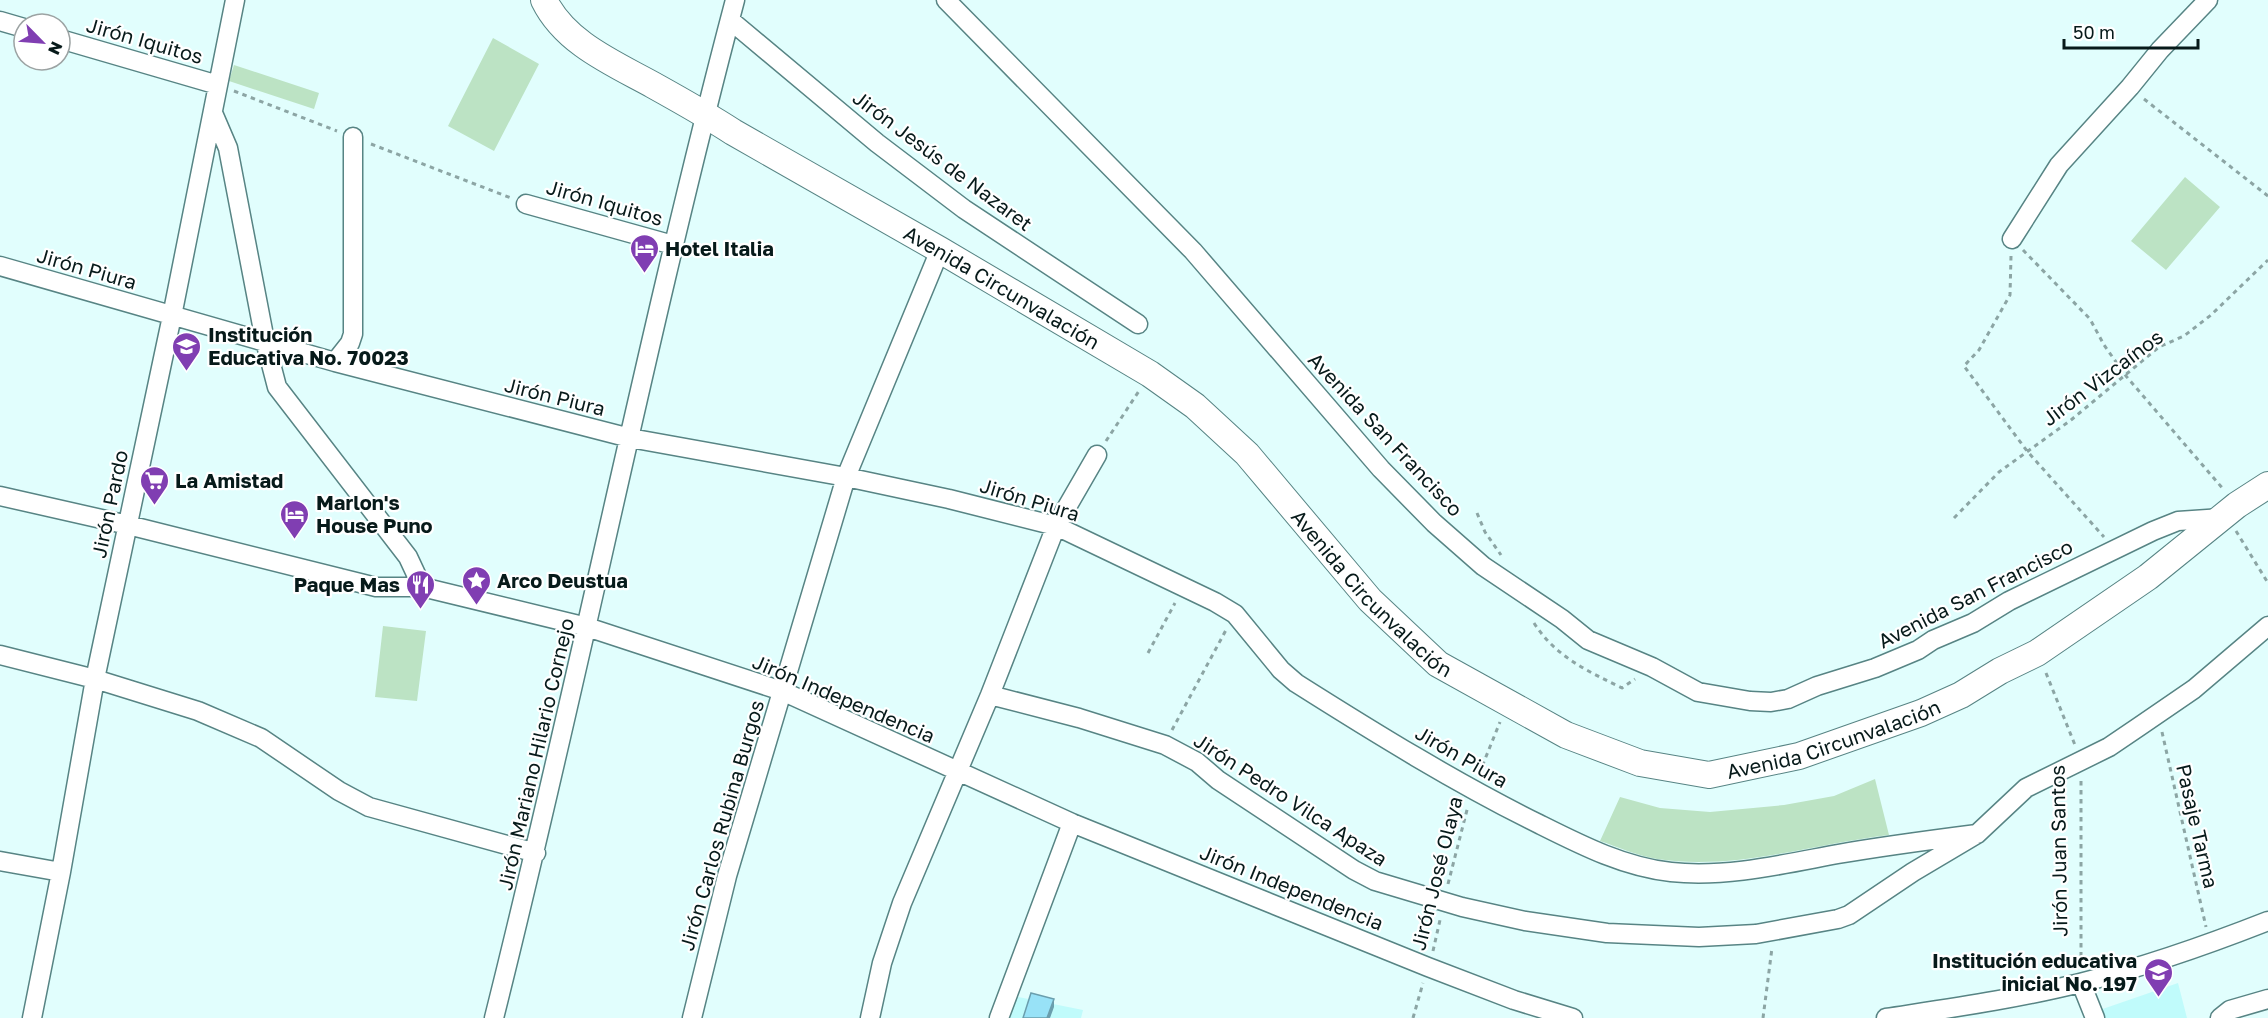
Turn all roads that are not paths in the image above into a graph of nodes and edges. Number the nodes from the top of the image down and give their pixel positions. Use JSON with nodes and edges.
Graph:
{"nodes":[{"id":1,"x":235,"y":0,"type":"edge"},
{"id":2,"x":544,"y":0,"type":"edge"},
{"id":3,"x":735,"y":0,"type":"edge"},
{"id":4,"x":946,"y":0,"type":"edge"},
{"id":5,"x":2208,"y":0,"type":"edge"},
{"id":6,"x":730,"y":20,"type":"junction"},
{"id":7,"x":72,"y":42,"type":"edge"},
{"id":8,"x":218,"y":85,"type":"junction"},
{"id":9,"x":213,"y":113,"type":"junction"},
{"id":10,"x":706,"y":114,"type":"junction"},
{"id":11,"x":353,"y":137,"type":"dead end"},
{"id":12,"x":526,"y":204,"type":"dead end"},
{"id":13,"x":2012,"y":239,"type":"road end"},
{"id":14,"x":673,"y":245,"type":"junction"},
{"id":15,"x":940,"y":250,"type":"junction"},
{"id":16,"x":0,"y":266,"type":"edge"},
{"id":17,"x":172,"y":316,"type":"junction"},
{"id":18,"x":1138,"y":324,"type":"dead end"},
{"id":19,"x":265,"y":342,"type":"junction"},
{"id":20,"x":335,"y":362,"type":"junction"},
{"id":21,"x":630,"y":438,"type":"junction"},
{"id":22,"x":1097,"y":455,"type":"road end"},
{"id":23,"x":846,"y":477,"type":"junction"},
{"id":24,"x":2268,"y":485,"type":"edge"},
{"id":25,"x":0,"y":496,"type":"edge"},
{"id":26,"x":2228,"y":512,"type":"junction"},
{"id":27,"x":128,"y":525,"type":"junction"},
{"id":28,"x":1056,"y":526,"type":"junction"},
{"id":29,"x":422,"y":587,"type":"junction"},
{"id":30,"x":2268,"y":626,"type":"edge"},
{"id":31,"x":587,"y":627,"type":"junction"},
{"id":32,"x":0,"y":655,"type":"edge"},
{"id":33,"x":95,"y":679,"type":"junction"},
{"id":34,"x":782,"y":691,"type":"junction"},
{"id":35,"x":990,"y":695,"type":"junction"},
{"id":36,"x":958,"y":771,"type":"junction"},
{"id":37,"x":1072,"y":823,"type":"junction"},
{"id":38,"x":1977,"y":834,"type":"junction"},
{"id":39,"x":536,"y":853,"type":"junction"},
{"id":40,"x":0,"y":861,"type":"edge"},
{"id":41,"x":61,"y":872,"type":"junction"},
{"id":42,"x":2268,"y":921,"type":"edge"},
{"id":43,"x":2081,"y":983,"type":"junction"},
{"id":44,"x":2268,"y":999,"type":"edge"},
{"id":45,"x":32,"y":1018,"type":"edge"},
{"id":46,"x":494,"y":1018,"type":"edge"},
{"id":47,"x":692,"y":1018,"type":"edge"},
{"id":48,"x":870,"y":1018,"type":"edge"},
{"id":49,"x":999,"y":1018,"type":"edge"},
{"id":50,"x":1573,"y":1018,"type":"edge"},
{"id":51,"x":1886,"y":1018,"type":"edge"},
{"id":52,"x":2095,"y":1018,"type":"edge"},
{"id":53,"x":2220,"y":1018,"type":"edge"}],
"edges":[{"from":1,"to":8,"type":"street","name":"Jirón Pardo"},
{"from":2,"to":10,"type":"highway","name":"Avenida Circunvalación"},
{"from":3,"to":6,"type":"street","name":"Jirón Mariano Hilario Cornejo"},
{"from":4,"to":26,"type":"street","name":"Avenida San Francisco"},
{"from":5,"to":13,"type":"street"},
{"from":6,"to":10,"type":"street","name":"Jirón Mariano Hilario Cornejo"},
{"from":6,"to":18,"type":"street","name":"Jirón Jesús de Nazaret"},
{"from":7,"to":8,"type":"street","name":"Jirón Iquitos"},
{"from":8,"to":9,"type":"street","name":"Jirón Pardo"},
{"from":9,"to":17,"type":"street","name":"Jirón Pardo"},
{"from":9,"to":19,"type":"street"},
{"from":10,"to":14,"type":"street","name":"Jirón Mariano Hilario Cornejo"},
{"from":10,"to":15,"type":"highway","name":"Avenida Circunvalación"},
{"from":11,"to":20,"type":"street"},
{"from":12,"to":14,"type":"street","name":"Jirón Iquitos"},
{"from":14,"to":21,"type":"street","name":"Jirón Mariano Hilario Cornejo"},
{"from":15,"to":23,"type":"street","name":"Jirón Carlos Rubina Burgos"},
{"from":15,"to":26,"type":"highway","name":"Avenida Circunvalación"},
{"from":16,"to":17,"type":"street","name":"Jirón Piura"},
{"from":17,"to":19,"type":"street","name":"Jirón Piura"},
{"from":17,"to":27,"type":"street","name":"Jirón Pardo"},
{"from":19,"to":20,"type":"street","name":"Jirón Piura"},
{"from":19,"to":29,"type":"street"},
{"from":20,"to":21,"type":"street","name":"Jirón Piura"},
{"from":21,"to":23,"type":"street","name":"Jirón Piura"},
{"from":21,"to":31,"type":"street","name":"Jirón Mariano Hilario Cornejo"},
{"from":22,"to":28,"type":"street"},
{"from":23,"to":28,"type":"street","name":"Jirón Piura"},
{"from":23,"to":34,"type":"street","name":"Jirón Carlos Rubina Burgos"},
{"from":24,"to":26,"type":"highway","name":"Avenida Circunvalación"},
{"from":25,"to":27,"type":"street","name":"Jirón Independencia"},
{"from":27,"to":29,"type":"street","name":"Jirón Independencia"},
{"from":27,"to":33,"type":"street","name":"Jirón Pardo"},
{"from":28,"to":35,"type":"street"},
{"from":28,"to":38,"type":"street","name":"Jirón Piura"},
{"from":29,"to":31,"type":"street","name":"Jirón Independencia"},
{"from":30,"to":38,"type":"street","name":"Jirón Pedro Vilca Apaza"},
{"from":31,"to":34,"type":"street","name":"Jirón Independencia"},
{"from":31,"to":39,"type":"street","name":"Jirón Mariano Hilario Cornejo"},
{"from":32,"to":33,"type":"street"},
{"from":33,"to":39,"type":"street"},
{"from":33,"to":41,"type":"street","name":"Jirón Pardo"},
{"from":34,"to":36,"type":"street","name":"Jirón Independencia"},
{"from":34,"to":47,"type":"street","name":"Jirón Carlos Rubina Burgos"},
{"from":35,"to":36,"type":"street"},
{"from":35,"to":38,"type":"street","name":"Jirón Pedro Vilca Apaza"},
{"from":36,"to":37,"type":"street","name":"Jirón Independencia"},
{"from":36,"to":48,"type":"street"},
{"from":37,"to":49,"type":"street"},
{"from":37,"to":50,"type":"street","name":"Jirón Independencia"},
{"from":39,"to":46,"type":"street","name":"Jirón Mariano Hilario Cornejo"},
{"from":40,"to":41,"type":"street"},
{"from":41,"to":45,"type":"street","name":"Jirón Pardo"},
{"from":42,"to":43,"type":"street"},
{"from":43,"to":51,"type":"street"},
{"from":43,"to":52,"type":"street"},
{"from":44,"to":53,"type":"street"}]}
